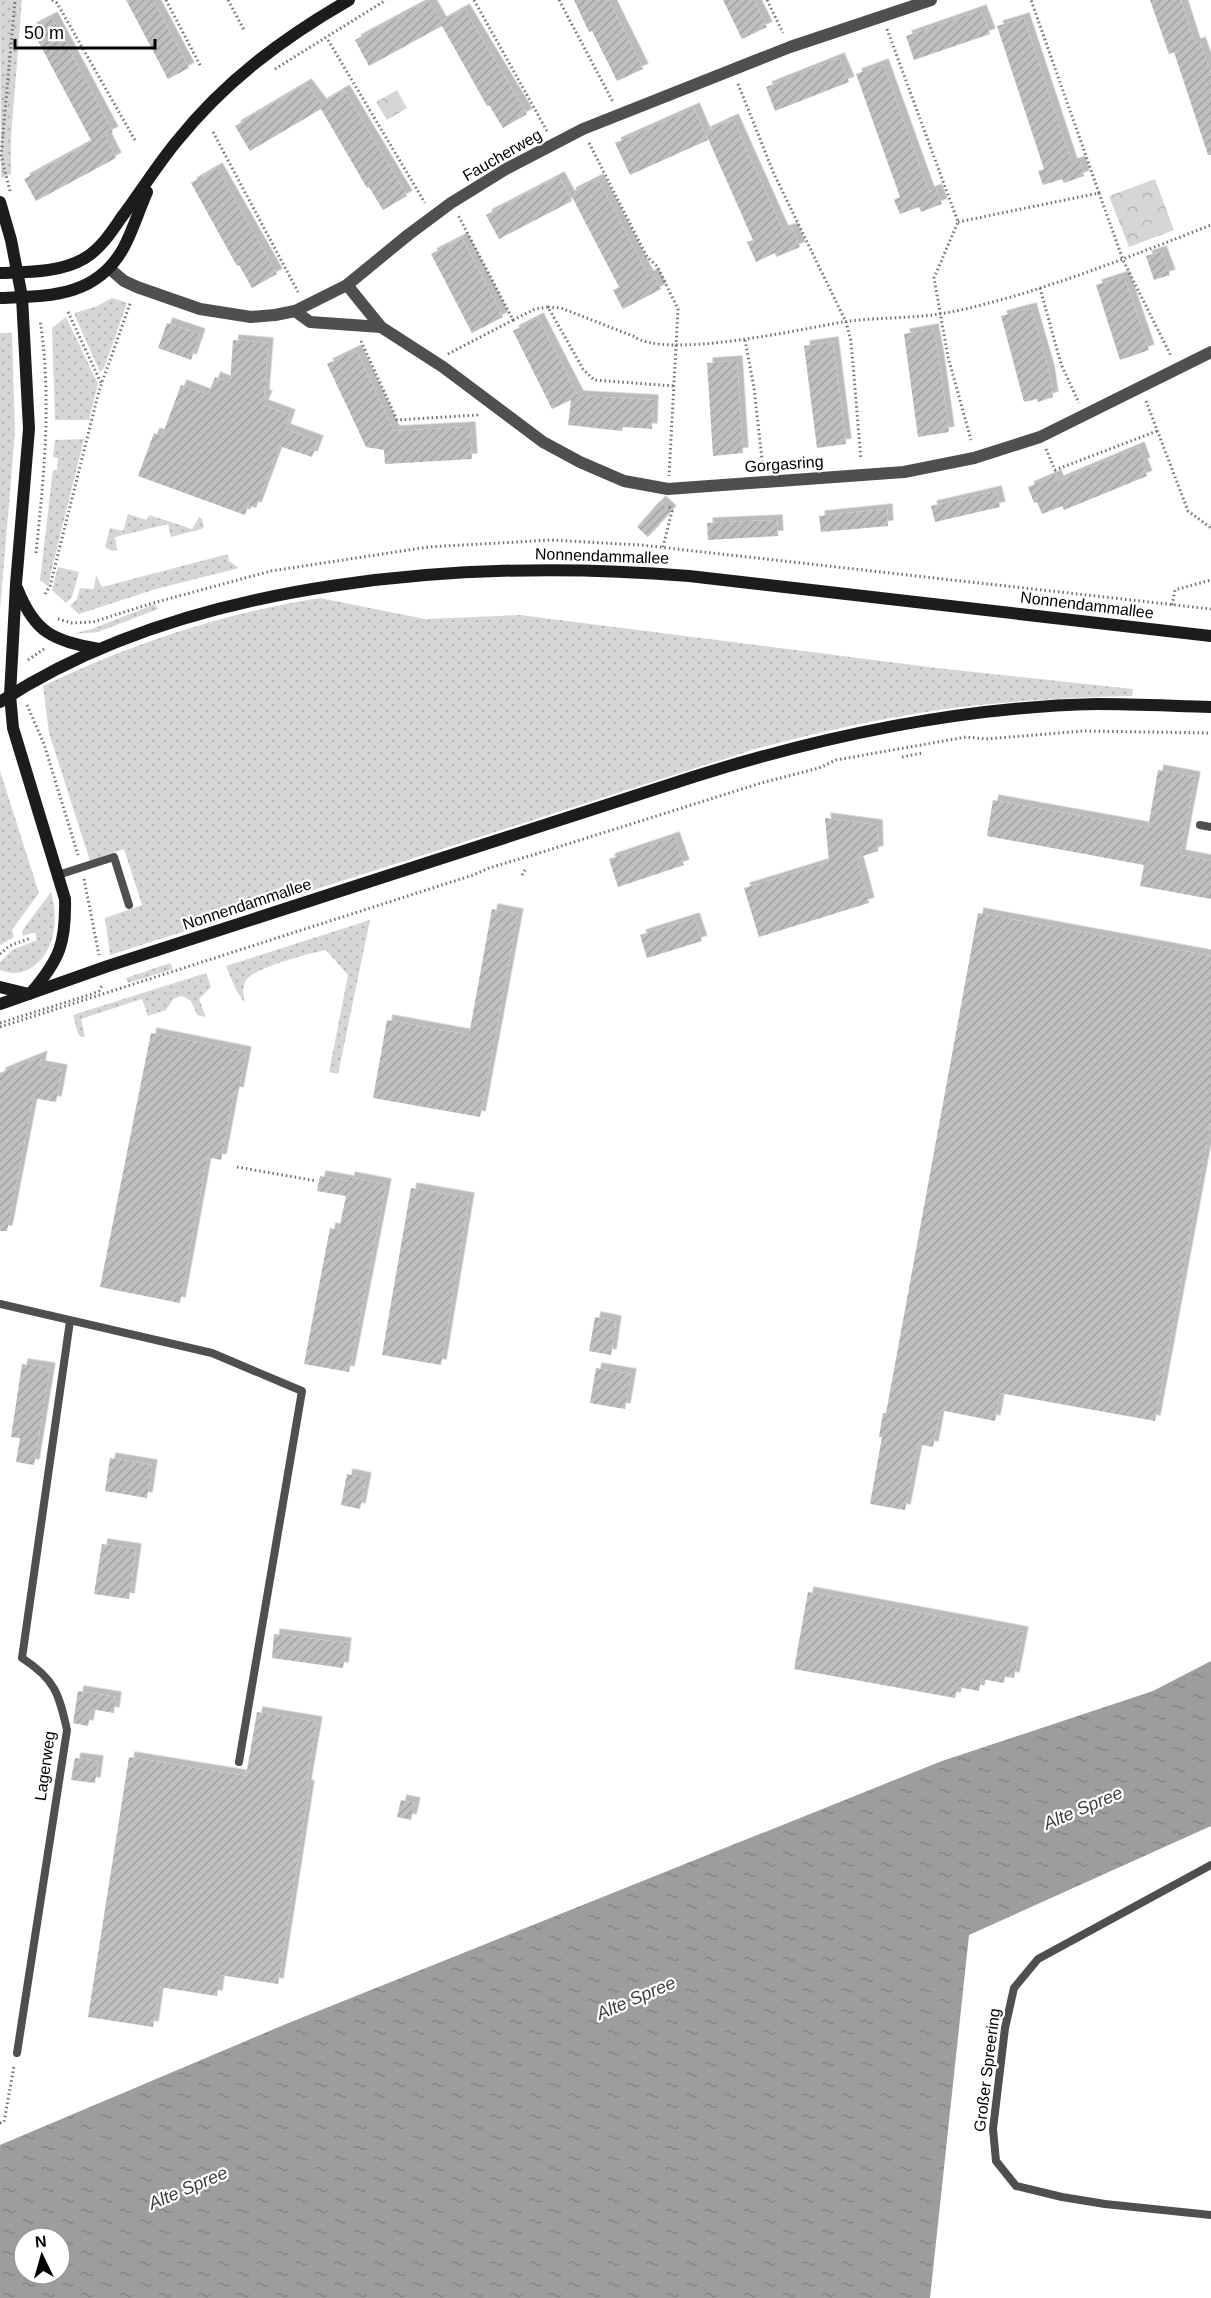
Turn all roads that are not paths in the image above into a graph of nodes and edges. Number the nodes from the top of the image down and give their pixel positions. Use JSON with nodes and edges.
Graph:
{"nodes":[{"id":1,"x":349,"y":0,"type":"edge"},
{"id":2,"x":931,"y":0,"type":"edge"},
{"id":3,"x":154,"y":174,"type":"junction"},
{"id":4,"x":6,"y":201,"type":"edge"},
{"id":5,"x":110,"y":269,"type":"junction"},
{"id":6,"x":18,"y":272,"type":"junction"},
{"id":7,"x":0,"y":273,"type":"edge"},
{"id":8,"x":348,"y":285,"type":"junction"},
{"id":9,"x":22,"y":297,"type":"junction"},
{"id":10,"x":0,"y":298,"type":"edge"},
{"id":11,"x":295,"y":311,"type":"junction"},
{"id":12,"x":381,"y":327,"type":"junction"},
{"id":13,"x":1211,"y":352,"type":"edge"},
{"id":14,"x":16,"y":584,"type":"junction"},
{"id":15,"x":1211,"y":636,"type":"edge"},
{"id":16,"x":99,"y":649,"type":"junction"},
{"id":17,"x":5,"y":698,"type":"edge"},
{"id":18,"x":1211,"y":707,"type":"edge"},
{"id":19,"x":1200,"y":825,"type":"dead end"},
{"id":20,"x":1211,"y":827,"type":"edge"},
{"id":21,"x":58,"y":875,"type":"junction"},
{"id":22,"x":129,"y":905,"type":"dead end"},
{"id":23,"x":0,"y":987,"type":"edge"},
{"id":24,"x":30,"y":994,"type":"junction"},
{"id":25,"x":0,"y":1004,"type":"edge"},
{"id":26,"x":0,"y":1304,"type":"edge"},
{"id":27,"x":70,"y":1322,"type":"junction"},
{"id":28,"x":239,"y":1762,"type":"dead end"},
{"id":29,"x":1211,"y":1865,"type":"edge"},
{"id":30,"x":16,"y":2053,"type":"road end"},
{"id":31,"x":1211,"y":2215,"type":"edge"}],
"edges":[{"from":1,"to":3,"type":"main road"},
{"from":2,"to":8,"type":"street","name":"Faucherweg"},
{"from":3,"to":5,"type":"main road"},
{"from":3,"to":6,"type":"main road"},
{"from":4,"to":6,"type":"main road"},
{"from":5,"to":9,"type":"main road"},
{"from":5,"to":11,"type":"street","name":"Faucherweg"},
{"from":6,"to":7,"type":"main road"},
{"from":6,"to":9,"type":"main road"},
{"from":8,"to":11,"type":"street","name":"Faucherweg"},
{"from":8,"to":12,"type":"street","name":"Gorgasring"},
{"from":9,"to":10,"type":"main road"},
{"from":9,"to":14,"type":"main road"},
{"from":11,"to":12,"type":"street","name":"Gorgasring"},
{"from":12,"to":13,"type":"street","name":"Gorgasring"},
{"from":14,"to":16,"type":"main road"},
{"from":14,"to":17,"type":"main road"},
{"from":15,"to":16,"type":"main road","name":"Nonnendammallee"},
{"from":16,"to":17,"type":"main road","name":"Nonnendammallee"},
{"from":17,"to":21,"type":"main road"},
{"from":18,"to":24,"type":"main road","name":"Nonnendammallee"},
{"from":19,"to":20,"type":"lane"},
{"from":21,"to":22,"type":"lane"},
{"from":21,"to":24,"type":"main road"},
{"from":23,"to":24,"type":"main road"},
{"from":24,"to":25,"type":"main road","name":"Nonnendammallee"},
{"from":26,"to":27,"type":"lane"},
{"from":27,"to":28,"type":"lane"},
{"from":27,"to":30,"type":"lane","name":"Lagerweg"},
{"from":29,"to":31,"type":"lane","name":"Großer Spreering"}]}
